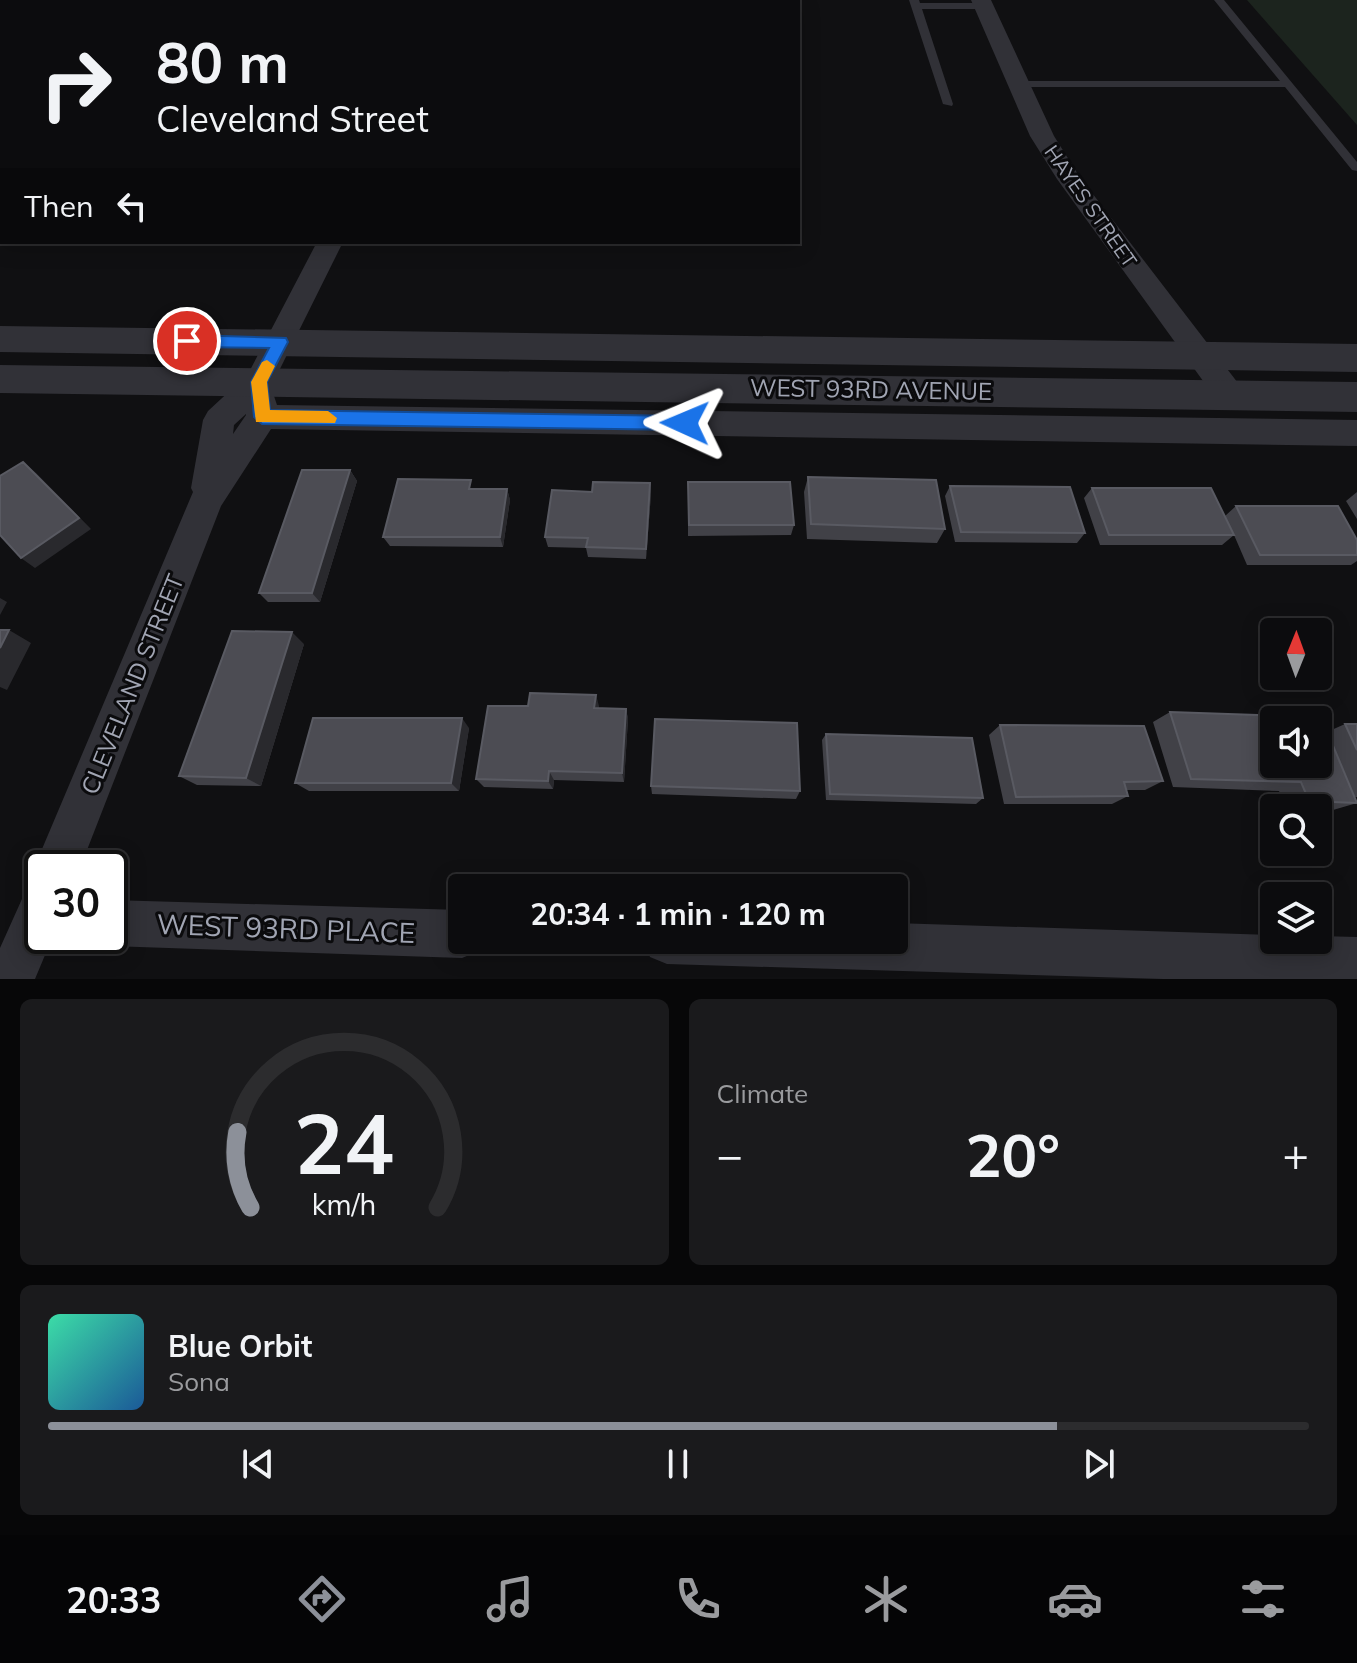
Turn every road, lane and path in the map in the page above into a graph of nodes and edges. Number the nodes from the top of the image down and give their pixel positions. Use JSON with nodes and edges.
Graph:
{"nodes":[{"id":1,"x":1219,"y":0,"type":"edge"},
{"id":2,"x":915,"y":3,"type":"edge"},
{"id":3,"x":983,"y":3,"type":"edge"},
{"id":4,"x":1020,"y":84,"type":"junction"},
{"id":5,"x":1287,"y":84,"type":"junction"},
{"id":6,"x":948,"y":104,"type":"dead end"},
{"id":7,"x":1356,"y":168,"type":"edge"},
{"id":8,"x":329,"y":244,"type":"edge"},
{"id":9,"x":0,"y":339,"type":"edge"},
{"id":10,"x":280,"y":342,"type":"junction"},
{"id":11,"x":1201,"y":355,"type":"junction"},
{"id":12,"x":1357,"y":358,"type":"edge"},
{"id":13,"x":0,"y":379,"type":"edge"},
{"id":14,"x":1230,"y":395,"type":"junction"},
{"id":15,"x":1357,"y":397,"type":"edge"},
{"id":16,"x":261,"y":399,"type":"junction"},
{"id":17,"x":1357,"y":433,"type":"edge"},
{"id":18,"x":64,"y":850,"type":"edge"},
{"id":19,"x":128,"y":924,"type":"edge"},
{"id":20,"x":448,"y":934,"type":"edge"},
{"id":21,"x":908,"y":947,"type":"edge"},
{"id":22,"x":24,"y":951,"type":"edge"},
{"id":23,"x":1357,"y":961,"type":"edge"},
{"id":24,"x":11,"y":979,"type":"edge"}],
"edges":[{"from":1,"to":5,"type":"lane"},
{"from":2,"to":3,"type":"lane"},
{"from":2,"to":6,"type":"lane"},
{"from":3,"to":4,"type":"street","name":"HAYES STREET"},
{"from":4,"to":5,"type":"lane"},
{"from":4,"to":11,"type":"street","name":"HAYES STREET"},
{"from":5,"to":7,"type":"lane"},
{"from":8,"to":10,"type":"street","name":"CLEVELAND STREET"},
{"from":9,"to":10,"type":"street","name":"WEST 93RD AVENUE"},
{"from":10,"to":11,"type":"street","name":"WEST 93RD AVENUE"},
{"from":10,"to":16,"type":"street","name":"CLEVELAND STREET"},
{"from":11,"to":12,"type":"street","name":"WEST 93RD AVENUE"},
{"from":11,"to":14,"type":"street","name":"HAYES STREET"},
{"from":13,"to":16,"type":"street","name":"WEST 93RD AVENUE"},
{"from":14,"to":15,"type":"street","name":"WEST 93RD AVENUE"},
{"from":14,"to":16,"type":"street","name":"WEST 93RD AVENUE"},
{"from":16,"to":17,"type":"street"},
{"from":16,"to":18,"type":"street","name":"CLEVELAND STREET"},
{"from":19,"to":20,"type":"street","name":"WEST 93RD PLACE"},
{"from":21,"to":23,"type":"street"},
{"from":22,"to":24,"type":"street"}]}
